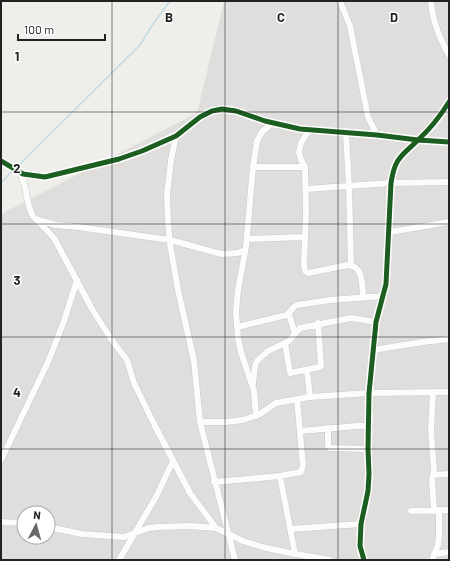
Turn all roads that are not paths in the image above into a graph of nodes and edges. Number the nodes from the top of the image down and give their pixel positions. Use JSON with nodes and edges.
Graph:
{"nodes":[{"id":1,"x":340,"y":1,"type":"edge"},
{"id":2,"x":431,"y":1,"type":"edge"},
{"id":3,"x":449,"y":55,"type":"edge"},
{"id":4,"x":449,"y":102,"type":"edge"},
{"id":5,"x":272,"y":124,"type":"junction"},
{"id":6,"x":309,"y":130,"type":"junction"},
{"id":7,"x":346,"y":133,"type":"junction"},
{"id":8,"x":377,"y":135,"type":"junction"},
{"id":9,"x":176,"y":136,"type":"junction"},
{"id":10,"x":418,"y":140,"type":"junction"},
{"id":11,"x":449,"y":142,"type":"edge"},
{"id":12,"x":1,"y":161,"type":"edge"},
{"id":13,"x":253,"y":167,"type":"junction"},
{"id":14,"x":305,"y":167,"type":"junction"},
{"id":15,"x":19,"y":171,"type":"junction"},
{"id":16,"x":449,"y":182,"type":"edge"},
{"id":17,"x":391,"y":183,"type":"junction"},
{"id":18,"x":350,"y":186,"type":"junction"},
{"id":19,"x":306,"y":189,"type":"junction"},
{"id":20,"x":36,"y":219,"type":"junction"},
{"id":21,"x":449,"y":222,"type":"edge"},
{"id":22,"x":390,"y":232,"type":"junction"},
{"id":23,"x":305,"y":237,"type":"junction"},
{"id":24,"x":247,"y":239,"type":"junction"},
{"id":25,"x":170,"y":240,"type":"junction"},
{"id":26,"x":245,"y":250,"type":"junction"},
{"id":27,"x":351,"y":265,"type":"junction"},
{"id":28,"x":77,"y":280,"type":"junction"},
{"id":29,"x":384,"y":296,"type":"junction"},
{"id":30,"x":363,"y":298,"type":"junction"},
{"id":31,"x":289,"y":314,"type":"junction"},
{"id":32,"x":376,"y":322,"type":"junction"},
{"id":33,"x":318,"y":324,"type":"junction"},
{"id":34,"x":237,"y":327,"type":"junction"},
{"id":35,"x":295,"y":334,"type":"junction"},
{"id":36,"x":449,"y":339,"type":"edge"},
{"id":37,"x":285,"y":343,"type":"junction"},
{"id":38,"x":373,"y":350,"type":"junction"},
{"id":39,"x":307,"y":370,"type":"junction"},
{"id":40,"x":253,"y":387,"type":"junction"},
{"id":41,"x":433,"y":392,"type":"junction"},
{"id":42,"x":449,"y":392,"type":"edge"},
{"id":43,"x":369,"y":393,"type":"junction"},
{"id":44,"x":310,"y":397,"type":"junction"},
{"id":45,"x":297,"y":399,"type":"junction"},
{"id":46,"x":256,"y":416,"type":"junction"},
{"id":47,"x":200,"y":422,"type":"junction"},
{"id":48,"x":369,"y":425,"type":"junction"},
{"id":49,"x":328,"y":428,"type":"junction"},
{"id":50,"x":300,"y":431,"type":"junction"},
{"id":51,"x":368,"y":450,"type":"junction"},
{"id":52,"x":1,"y":460,"type":"edge"},
{"id":53,"x":173,"y":461,"type":"junction"},
{"id":54,"x":449,"y":474,"type":"edge"},
{"id":55,"x":433,"y":475,"type":"junction"},
{"id":56,"x":280,"y":476,"type":"junction"},
{"id":57,"x":214,"y":482,"type":"junction"},
{"id":58,"x":436,"y":510,"type":"junction"},
{"id":59,"x":449,"y":510,"type":"edge"},
{"id":60,"x":411,"y":511,"type":"dead end"},
{"id":61,"x":1,"y":522,"type":"edge"},
{"id":62,"x":16,"y":523,"type":"edge"},
{"id":63,"x":361,"y":524,"type":"junction"},
{"id":64,"x":216,"y":528,"type":"junction"},
{"id":65,"x":56,"y":529,"type":"edge"},
{"id":66,"x":290,"y":529,"type":"junction"},
{"id":67,"x":135,"y":534,"type":"junction"},
{"id":68,"x":228,"y":534,"type":"junction"},
{"id":69,"x":449,"y":552,"type":"edge"},
{"id":70,"x":295,"y":554,"type":"junction"},
{"id":71,"x":433,"y":557,"type":"edge"},
{"id":72,"x":119,"y":560,"type":"edge"},
{"id":73,"x":235,"y":560,"type":"edge"},
{"id":74,"x":330,"y":560,"type":"edge"},
{"id":75,"x":364,"y":560,"type":"edge"}],
"edges":[{"from":1,"to":8,"type":"street"},
{"from":2,"to":3,"type":"street"},
{"from":4,"to":10,"type":"street"},
{"from":5,"to":6,"type":"street"},
{"from":5,"to":9,"type":"street"},
{"from":5,"to":13,"type":"street"},
{"from":6,"to":7,"type":"street"},
{"from":6,"to":14,"type":"street"},
{"from":7,"to":8,"type":"street"},
{"from":7,"to":18,"type":"street"},
{"from":8,"to":10,"type":"street"},
{"from":9,"to":15,"type":"street"},
{"from":9,"to":25,"type":"street"},
{"from":10,"to":11,"type":"street"},
{"from":10,"to":17,"type":"street"},
{"from":12,"to":15,"type":"street"},
{"from":13,"to":14,"type":"street"},
{"from":13,"to":24,"type":"street"},
{"from":14,"to":19,"type":"street"},
{"from":15,"to":20,"type":"street"},
{"from":16,"to":17,"type":"street"},
{"from":17,"to":18,"type":"street"},
{"from":17,"to":22,"type":"street"},
{"from":18,"to":19,"type":"street"},
{"from":18,"to":27,"type":"street"},
{"from":19,"to":23,"type":"street"},
{"from":20,"to":25,"type":"street"},
{"from":20,"to":28,"type":"street"},
{"from":21,"to":22,"type":"street"},
{"from":22,"to":29,"type":"street"},
{"from":23,"to":24,"type":"street"},
{"from":23,"to":27,"type":"street"},
{"from":24,"to":26,"type":"street"},
{"from":25,"to":26,"type":"street"},
{"from":25,"to":47,"type":"street"},
{"from":26,"to":34,"type":"street"},
{"from":27,"to":30,"type":"street"},
{"from":28,"to":52,"type":"street"},
{"from":28,"to":53,"type":"street"},
{"from":29,"to":30,"type":"street"},
{"from":29,"to":32,"type":"street"},
{"from":30,"to":31,"type":"street"},
{"from":31,"to":34,"type":"street"},
{"from":31,"to":35,"type":"street"},
{"from":32,"to":33,"type":"street"},
{"from":32,"to":38,"type":"street"},
{"from":33,"to":35,"type":"street"},
{"from":33,"to":39,"type":"street"},
{"from":34,"to":40,"type":"street"},
{"from":35,"to":37,"type":"street"},
{"from":36,"to":38,"type":"street"},
{"from":37,"to":39,"type":"street"},
{"from":37,"to":40,"type":"street"},
{"from":38,"to":43,"type":"street"},
{"from":39,"to":44,"type":"street"},
{"from":40,"to":46,"type":"street"},
{"from":41,"to":42,"type":"street"},
{"from":41,"to":43,"type":"street"},
{"from":41,"to":55,"type":"street"},
{"from":43,"to":44,"type":"street"},
{"from":43,"to":48,"type":"street"},
{"from":44,"to":45,"type":"street"},
{"from":45,"to":46,"type":"street"},
{"from":45,"to":50,"type":"street"},
{"from":46,"to":47,"type":"street"},
{"from":47,"to":57,"type":"street"},
{"from":48,"to":49,"type":"street"},
{"from":48,"to":51,"type":"street"},
{"from":49,"to":50,"type":"street"},
{"from":49,"to":51,"type":"street"},
{"from":50,"to":56,"type":"street"},
{"from":51,"to":63,"type":"street"},
{"from":53,"to":64,"type":"street"},
{"from":53,"to":67,"type":"street"},
{"from":54,"to":55,"type":"street"},
{"from":55,"to":58,"type":"street"},
{"from":56,"to":57,"type":"street"},
{"from":56,"to":66,"type":"street"},
{"from":57,"to":68,"type":"street"},
{"from":58,"to":59,"type":"street"},
{"from":58,"to":60,"type":"street"},
{"from":58,"to":71,"type":"street"},
{"from":61,"to":62,"type":"street"},
{"from":63,"to":66,"type":"street"},
{"from":63,"to":75,"type":"street"},
{"from":64,"to":67,"type":"street"},
{"from":64,"to":68,"type":"street"},
{"from":65,"to":67,"type":"street"},
{"from":66,"to":70,"type":"street"},
{"from":67,"to":72,"type":"street"},
{"from":68,"to":70,"type":"street"},
{"from":68,"to":73,"type":"street"},
{"from":69,"to":71,"type":"street"},
{"from":70,"to":74,"type":"street"}]}
